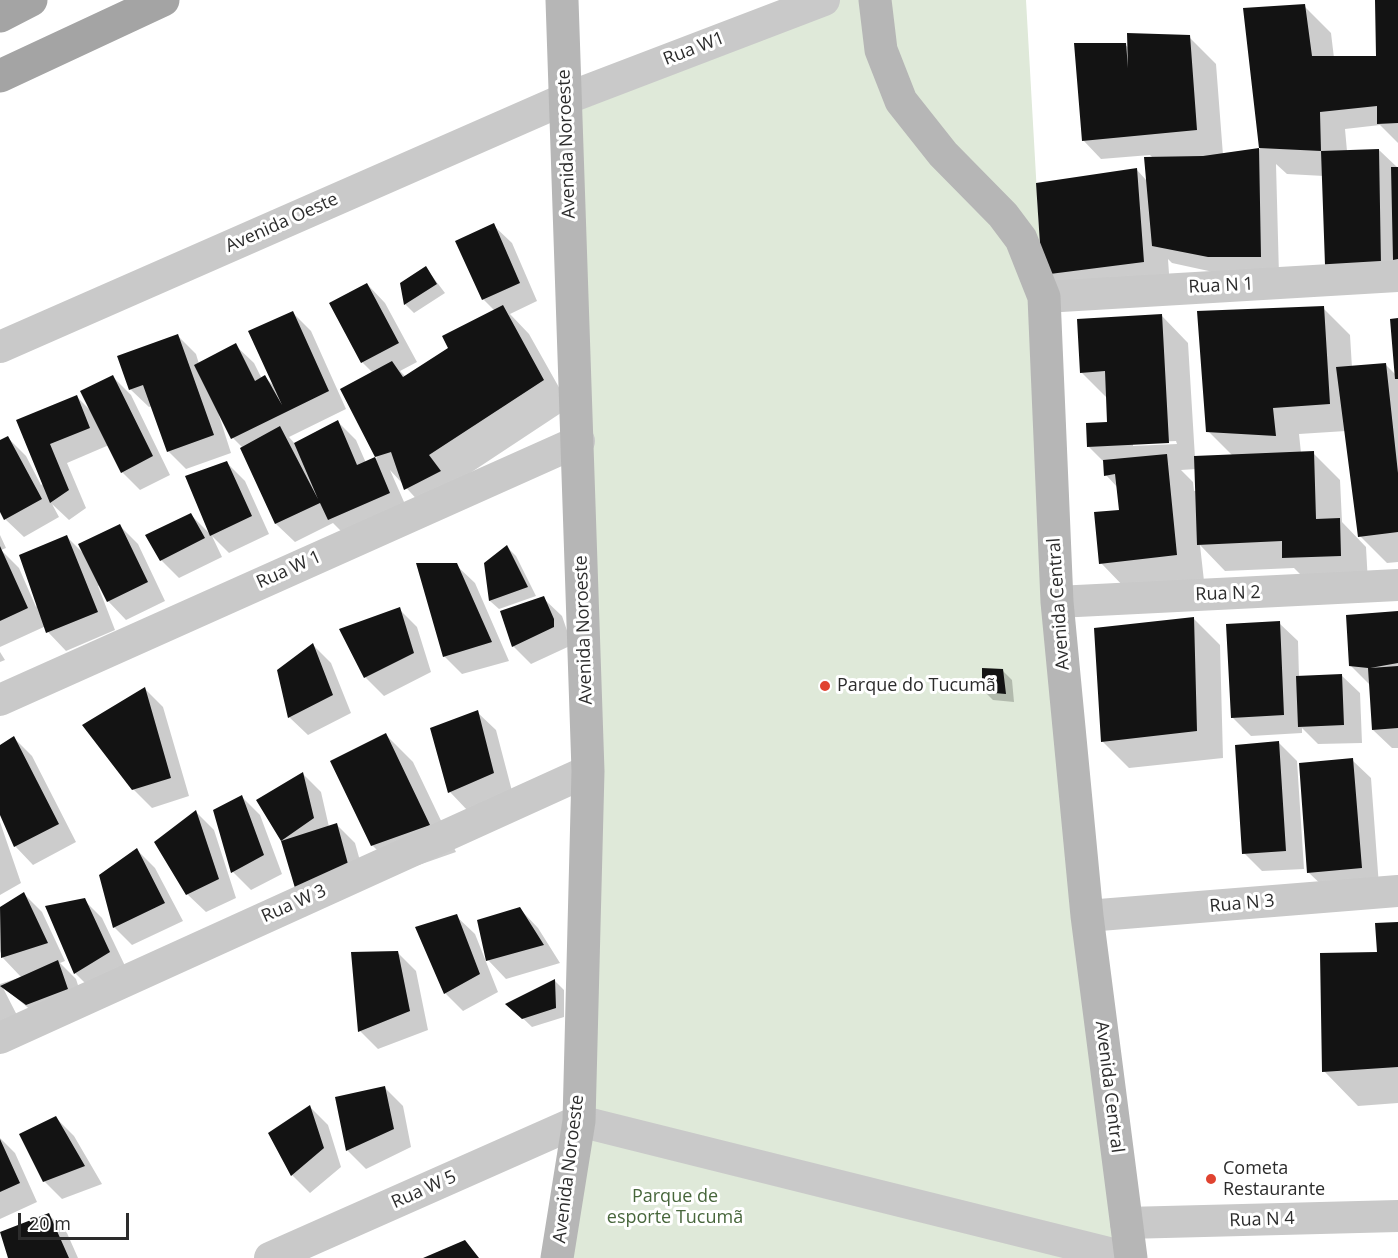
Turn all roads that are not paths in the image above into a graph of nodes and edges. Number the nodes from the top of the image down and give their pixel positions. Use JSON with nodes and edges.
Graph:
{"nodes":[{"id":1,"x":32,"y":0,"type":"edge"},
{"id":2,"x":163,"y":0,"type":"edge"},
{"id":3,"x":562,"y":0,"type":"edge"},
{"id":4,"x":824,"y":0,"type":"edge"},
{"id":5,"x":875,"y":0,"type":"edge"},
{"id":6,"x":0,"y":15,"type":"edge"},
{"id":7,"x":0,"y":76,"type":"edge"},
{"id":8,"x":565,"y":99,"type":"junction"},
{"id":9,"x":1398,"y":276,"type":"edge"},
{"id":10,"x":1044,"y":297,"type":"junction"},
{"id":11,"x":0,"y":347,"type":"edge"},
{"id":12,"x":579,"y":441,"type":"junction"},
{"id":13,"x":1398,"y":585,"type":"edge"},
{"id":14,"x":1057,"y":602,"type":"junction"},
{"id":15,"x":0,"y":700,"type":"edge"},
{"id":16,"x":588,"y":771,"type":"junction"},
{"id":17,"x":1398,"y":891,"type":"edge"},
{"id":18,"x":1087,"y":916,"type":"junction"},
{"id":19,"x":0,"y":1038,"type":"edge"},
{"id":20,"x":579,"y":1121,"type":"junction"},
{"id":21,"x":1398,"y":1216,"type":"edge"},
{"id":22,"x":1126,"y":1223,"type":"junction"},
{"id":23,"x":270,"y":1258,"type":"edge"},
{"id":24,"x":557,"y":1258,"type":"edge"},
{"id":25,"x":1130,"y":1258,"type":"edge"}],
"edges":[{"from":1,"to":6,"type":"main road"},
{"from":2,"to":7,"type":"main road"},
{"from":3,"to":8,"type":"street","name":"Avenida Noroeste"},
{"from":4,"to":8,"type":"street","name":"Rua W1"},
{"from":5,"to":10,"type":"street","name":"Avenida Central"},
{"from":8,"to":11,"type":"street","name":"Avenida Oeste"},
{"from":8,"to":12,"type":"street","name":"Avenida Noroeste"},
{"from":9,"to":10,"type":"street","name":"Rua N 1"},
{"from":10,"to":14,"type":"street","name":"Avenida Central"},
{"from":12,"to":15,"type":"street","name":"Rua W 1"},
{"from":12,"to":16,"type":"street","name":"Avenida Noroeste"},
{"from":13,"to":14,"type":"street","name":"Rua N 2"},
{"from":14,"to":18,"type":"street","name":"Avenida Central"},
{"from":16,"to":19,"type":"street","name":"Rua W 3"},
{"from":16,"to":20,"type":"street","name":"Avenida Noroeste"},
{"from":17,"to":18,"type":"street","name":"Rua N 3"},
{"from":18,"to":22,"type":"street","name":"Avenida Central"},
{"from":20,"to":23,"type":"street","name":"Rua W 5"},
{"from":20,"to":24,"type":"street","name":"Avenida Noroeste"},
{"from":20,"to":25,"type":"street"},
{"from":21,"to":22,"type":"street","name":"Rua N 4"},
{"from":22,"to":25,"type":"street","name":"Avenida Central"}]}
